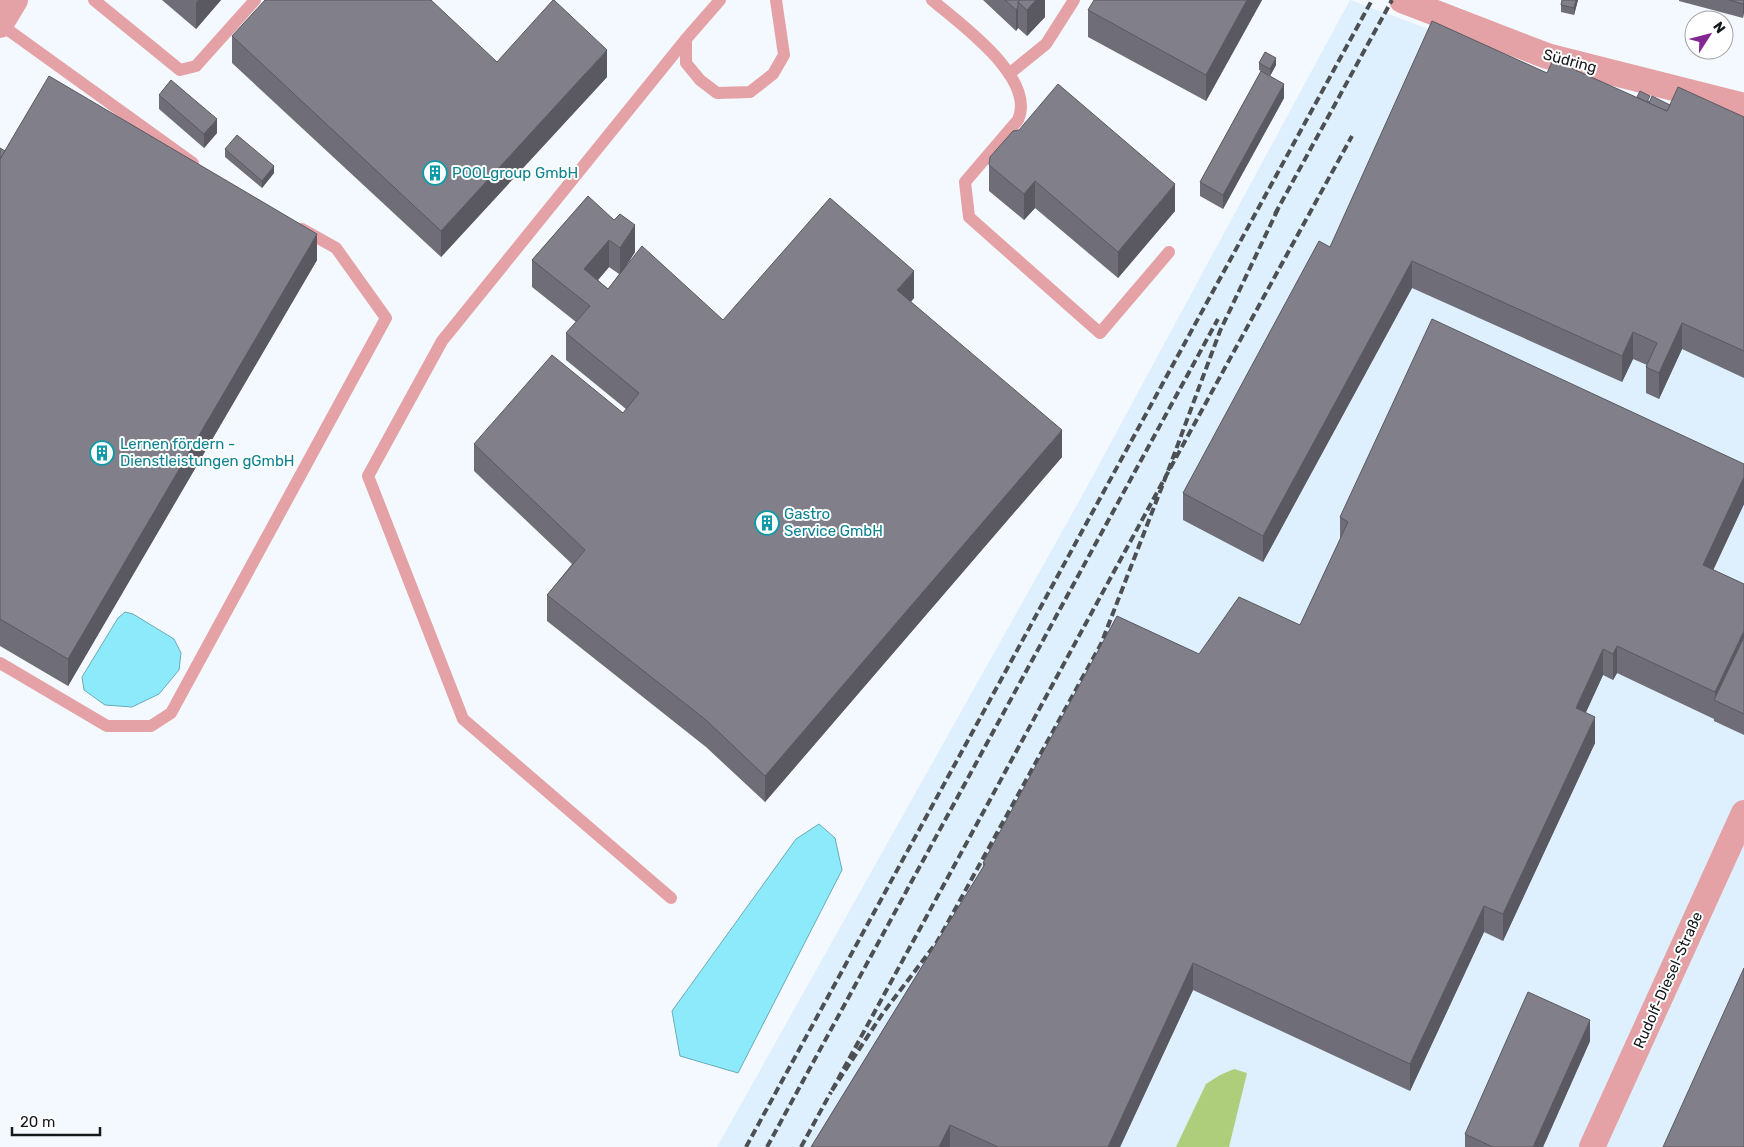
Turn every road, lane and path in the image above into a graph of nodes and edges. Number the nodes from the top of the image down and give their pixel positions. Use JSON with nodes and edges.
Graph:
{"nodes":[{"id":1,"x":14,"y":0,"type":"edge"},
{"id":2,"x":94,"y":0,"type":"edge"},
{"id":3,"x":255,"y":0,"type":"edge"},
{"id":4,"x":720,"y":0,"type":"edge"},
{"id":5,"x":776,"y":0,"type":"edge"},
{"id":6,"x":932,"y":0,"type":"edge"},
{"id":7,"x":1074,"y":0,"type":"edge"},
{"id":8,"x":1402,"y":0,"type":"edge"},
{"id":9,"x":0,"y":24,"type":"edge"},
{"id":10,"x":686,"y":40,"type":"junction"},
{"id":11,"x":1009,"y":74,"type":"junction"},
{"id":12,"x":1744,"y":106,"type":"edge"},
{"id":13,"x":206,"y":172,"type":"edge"},
{"id":14,"x":295,"y":224,"type":"edge"},
{"id":15,"x":1169,"y":252,"type":"dead end"},
{"id":16,"x":0,"y":663,"type":"edge"},
{"id":17,"x":1744,"y":813,"type":"edge"},
{"id":18,"x":671,"y":898,"type":"dead end"},
{"id":19,"x":1592,"y":1147,"type":"edge"}],
"edges":[{"from":1,"to":9,"type":"street"},
{"from":2,"to":3,"type":"lane"},
{"from":4,"to":10,"type":"lane"},
{"from":5,"to":10,"type":"lane"},
{"from":6,"to":11,"type":"lane"},
{"from":7,"to":11,"type":"lane"},
{"from":8,"to":12,"type":"street","name":"Südring"},
{"from":9,"to":13,"type":"lane"},
{"from":10,"to":18,"type":"lane"},
{"from":11,"to":15,"type":"lane"},
{"from":14,"to":16,"type":"lane"},
{"from":17,"to":19,"type":"street","name":"Rudolf-Diesel-Straße"}]}
